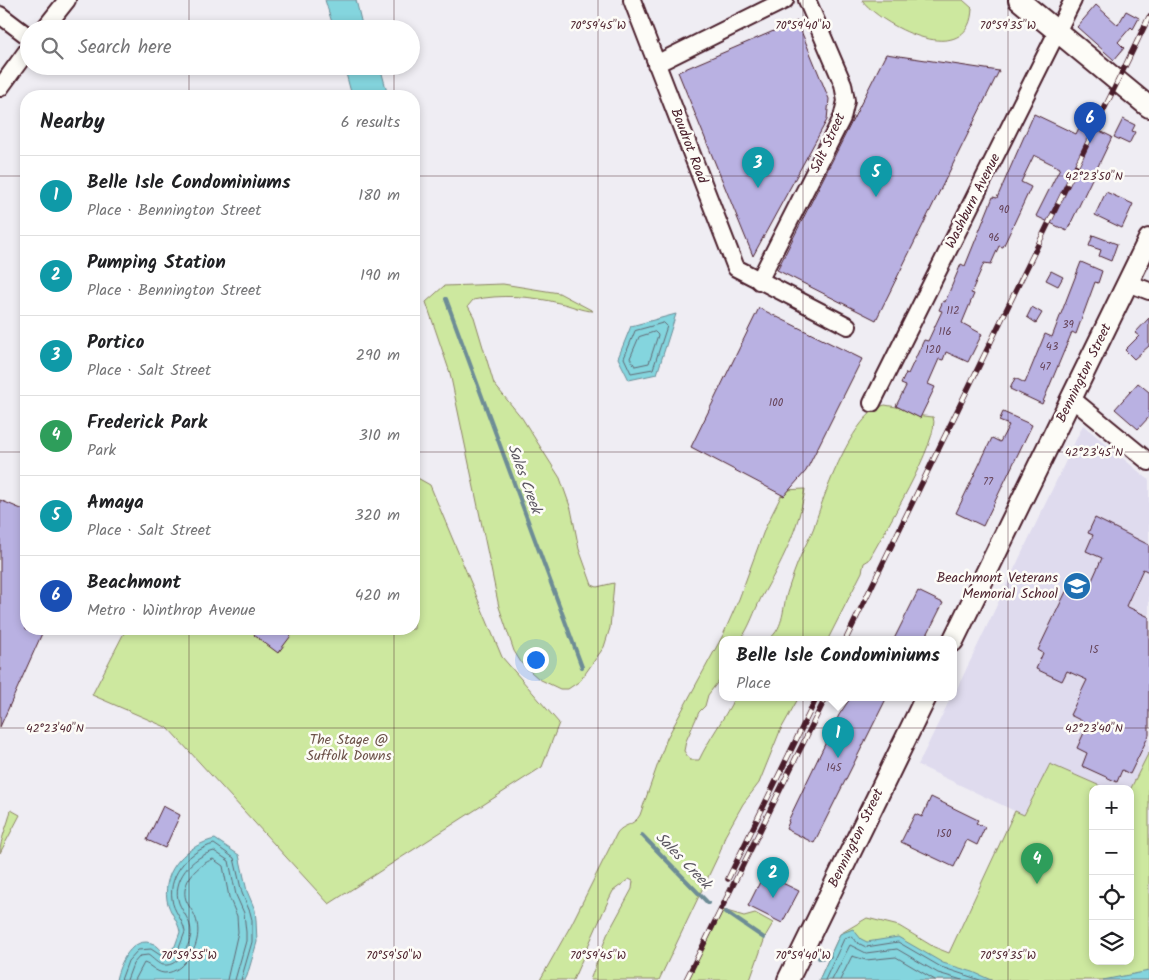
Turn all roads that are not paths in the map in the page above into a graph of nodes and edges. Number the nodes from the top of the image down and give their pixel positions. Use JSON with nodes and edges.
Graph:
{"nodes":[{"id":1,"x":67,"y":0,"type":"edge"},
{"id":2,"x":632,"y":0,"type":"edge"},
{"id":3,"x":785,"y":0,"type":"edge"},
{"id":4,"x":807,"y":0,"type":"edge"},
{"id":5,"x":1019,"y":0,"type":"edge"},
{"id":6,"x":1073,"y":0,"type":"edge"},
{"id":7,"x":0,"y":15,"type":"edge"},
{"id":8,"x":51,"y":20,"type":"edge"},
{"id":9,"x":20,"y":30,"type":"edge"},
{"id":10,"x":1057,"y":32,"type":"junction"},
{"id":11,"x":20,"y":60,"type":"edge"},
{"id":12,"x":656,"y":64,"type":"junction"},
{"id":13,"x":0,"y":88,"type":"edge"},
{"id":14,"x":1149,"y":107,"type":"edge"},
{"id":15,"x":1149,"y":239,"type":"edge"},
{"id":16,"x":760,"y":281,"type":"junction"},
{"id":17,"x":1128,"y":283,"type":"junction"},
{"id":18,"x":1149,"y":291,"type":"edge"},
{"id":19,"x":848,"y":326,"type":"dead end"},
{"id":20,"x":1072,"y":398,"type":"junction"},
{"id":21,"x":872,"y":403,"type":"dead end"},
{"id":22,"x":1149,"y":462,"type":"edge"},
{"id":23,"x":955,"y":636,"type":"edge"},
{"id":24,"x":924,"y":701,"type":"edge"},
{"id":25,"x":788,"y":980,"type":"edge"}],
"edges":[{"from":1,"to":8,"type":"street"},
{"from":2,"to":12,"type":"street","name":"Boudrot Road"},
{"from":3,"to":12,"type":"street"},
{"from":4,"to":16,"type":"street","name":"Salt Street"},
{"from":5,"to":10,"type":"main road"},
{"from":6,"to":10,"type":"street","name":"Washburn Avenue"},
{"from":7,"to":9,"type":"street"},
{"from":10,"to":14,"type":"main road"},
{"from":10,"to":21,"type":"street","name":"Washburn Avenue"},
{"from":11,"to":13,"type":"street"},
{"from":12,"to":16,"type":"street","name":"Boudrot Road"},
{"from":15,"to":17,"type":"main road","name":"Bennington Street"},
{"from":16,"to":19,"type":"street","name":"Boudrot Road"},
{"from":17,"to":18,"type":"street"},
{"from":17,"to":20,"type":"main road","name":"Bennington Street"},
{"from":20,"to":22,"type":"street"},
{"from":20,"to":23,"type":"main road","name":"Bennington Street"},
{"from":24,"to":25,"type":"main road","name":"Bennington Street"}]}
